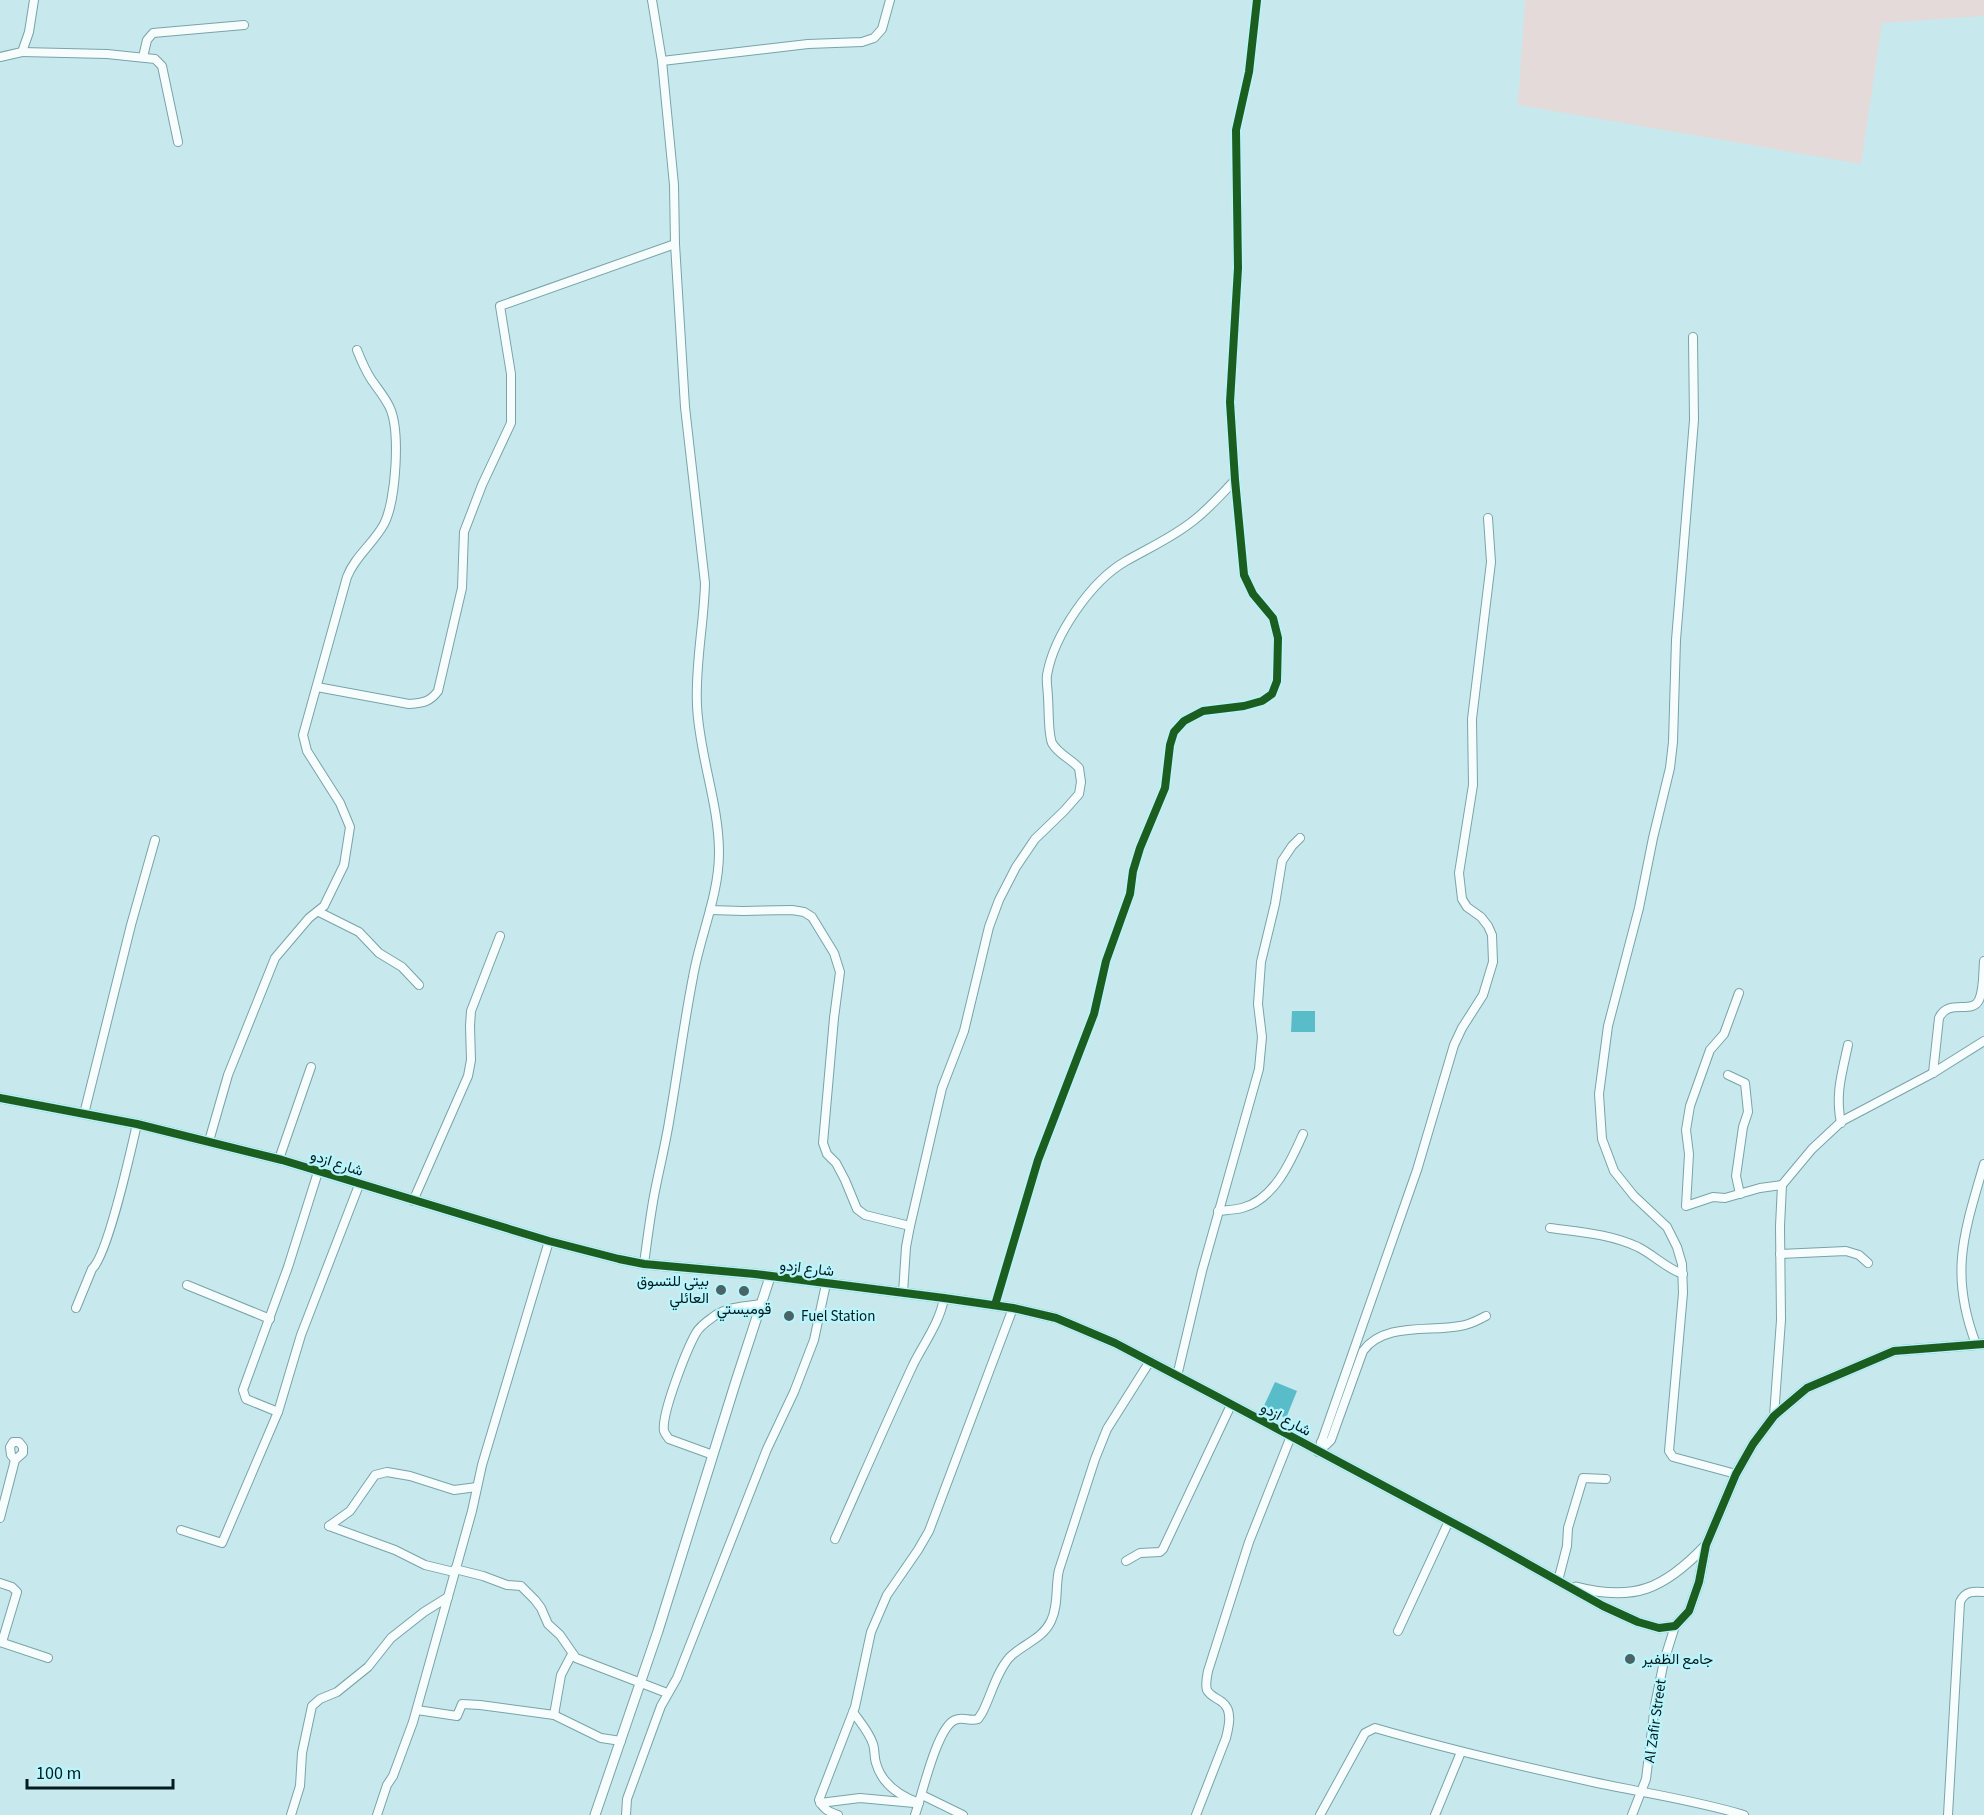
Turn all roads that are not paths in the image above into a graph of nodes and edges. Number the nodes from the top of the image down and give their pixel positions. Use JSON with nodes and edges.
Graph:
{"nodes":[{"id":1,"x":34,"y":0,"type":"edge"},
{"id":2,"x":652,"y":0,"type":"edge"},
{"id":3,"x":890,"y":0,"type":"edge"},
{"id":4,"x":1257,"y":0,"type":"edge"},
{"id":5,"x":244,"y":25,"type":"dead end"},
{"id":6,"x":22,"y":52,"type":"junction"},
{"id":7,"x":0,"y":57,"type":"edge"},
{"id":8,"x":143,"y":57,"type":"junction"},
{"id":9,"x":662,"y":61,"type":"junction"},
{"id":10,"x":178,"y":142,"type":"dead end"},
{"id":11,"x":675,"y":244,"type":"junction"},
{"id":12,"x":1693,"y":337,"type":"dead end"},
{"id":13,"x":357,"y":350,"type":"dead end"},
{"id":14,"x":1235,"y":480,"type":"junction"},
{"id":15,"x":1488,"y":518,"type":"dead end"},
{"id":16,"x":317,"y":687,"type":"junction"},
{"id":17,"x":1300,"y":838,"type":"dead end"},
{"id":18,"x":155,"y":840,"type":"dead end"},
{"id":19,"x":710,"y":910,"type":"junction"},
{"id":20,"x":319,"y":912,"type":"junction"},
{"id":21,"x":500,"y":936,"type":"dead end"},
{"id":22,"x":1984,"y":961,"type":"edge"},
{"id":23,"x":419,"y":985,"type":"dead end"},
{"id":24,"x":1739,"y":993,"type":"dead end"},
{"id":25,"x":1984,"y":1041,"type":"edge"},
{"id":26,"x":1848,"y":1045,"type":"dead end"},
{"id":27,"x":311,"y":1067,"type":"dead end"},
{"id":28,"x":1933,"y":1073,"type":"junction"},
{"id":29,"x":1728,"y":1075,"type":"dead end"},
{"id":30,"x":0,"y":1098,"type":"edge"},
{"id":31,"x":84,"y":1114,"type":"junction"},
{"id":32,"x":1841,"y":1123,"type":"junction"},
{"id":33,"x":137,"y":1124,"type":"junction"},
{"id":34,"x":1303,"y":1134,"type":"dead end"},
{"id":35,"x":209,"y":1141,"type":"junction"},
{"id":36,"x":279,"y":1159,"type":"junction"},
{"id":37,"x":1984,"y":1164,"type":"edge"},
{"id":38,"x":318,"y":1172,"type":"junction"},
{"id":39,"x":359,"y":1185,"type":"junction"},
{"id":40,"x":1782,"y":1185,"type":"junction"},
{"id":41,"x":1740,"y":1194,"type":"junction"},
{"id":42,"x":413,"y":1201,"type":"junction"},
{"id":43,"x":1218,"y":1211,"type":"junction"},
{"id":44,"x":910,"y":1226,"type":"junction"},
{"id":45,"x":1550,"y":1228,"type":"dead end"},
{"id":46,"x":549,"y":1241,"type":"junction"},
{"id":47,"x":1780,"y":1254,"type":"junction"},
{"id":48,"x":1868,"y":1263,"type":"dead end"},
{"id":49,"x":644,"y":1264,"type":"junction"},
{"id":50,"x":1683,"y":1274,"type":"junction"},
{"id":51,"x":770,"y":1277,"type":"junction"},
{"id":52,"x":826,"y":1284,"type":"junction"},
{"id":53,"x":187,"y":1285,"type":"dead end"},
{"id":54,"x":903,"y":1293,"type":"junction"},
{"id":55,"x":944,"y":1298,"type":"junction"},
{"id":56,"x":762,"y":1304,"type":"junction"},
{"id":57,"x":995,"y":1305,"type":"junction"},
{"id":58,"x":76,"y":1308,"type":"dead end"},
{"id":59,"x":1014,"y":1308,"type":"junction"},
{"id":60,"x":1486,"y":1316,"type":"dead end"},
{"id":61,"x":270,"y":1319,"type":"junction"},
{"id":62,"x":1980,"y":1344,"type":"edge"},
{"id":63,"x":1150,"y":1361,"type":"junction"},
{"id":64,"x":1178,"y":1376,"type":"junction"},
{"id":65,"x":1231,"y":1405,"type":"junction"},
{"id":66,"x":278,"y":1412,"type":"junction"},
{"id":67,"x":1774,"y":1416,"type":"junction"},
{"id":68,"x":1291,"y":1436,"type":"junction"},
{"id":69,"x":1320,"y":1447,"type":"junction"},
{"id":70,"x":713,"y":1455,"type":"junction"},
{"id":71,"x":15,"y":1460,"type":"dead end"},
{"id":72,"x":1736,"y":1474,"type":"junction"},
{"id":73,"x":1606,"y":1479,"type":"dead end"},
{"id":74,"x":477,"y":1487,"type":"junction"},
{"id":75,"x":0,"y":1518,"type":"edge"},
{"id":76,"x":1449,"y":1521,"type":"junction"},
{"id":77,"x":181,"y":1530,"type":"dead end"},
{"id":78,"x":835,"y":1539,"type":"dead end"},
{"id":79,"x":1706,"y":1545,"type":"junction"},
{"id":80,"x":1126,"y":1561,"type":"dead end"},
{"id":81,"x":454,"y":1570,"type":"junction"},
{"id":82,"x":0,"y":1582,"type":"edge"},
{"id":83,"x":1562,"y":1583,"type":"junction"},
{"id":84,"x":1984,"y":1592,"type":"edge"},
{"id":85,"x":448,"y":1597,"type":"junction"},
{"id":86,"x":1675,"y":1626,"type":"junction"},
{"id":87,"x":1398,"y":1631,"type":"dead end"},
{"id":88,"x":1,"y":1642,"type":"edge"},
{"id":89,"x":572,"y":1654,"type":"junction"},
{"id":90,"x":48,"y":1658,"type":"dead end"},
{"id":91,"x":640,"y":1683,"type":"junction"},
{"id":92,"x":667,"y":1693,"type":"junction"},
{"id":93,"x":417,"y":1710,"type":"junction"},
{"id":94,"x":853,"y":1712,"type":"junction"},
{"id":95,"x":554,"y":1715,"type":"junction"},
{"id":96,"x":621,"y":1741,"type":"junction"},
{"id":97,"x":1461,"y":1752,"type":"junction"},
{"id":98,"x":1641,"y":1791,"type":"junction"},
{"id":99,"x":920,"y":1799,"type":"junction"},
{"id":100,"x":820,"y":1803,"type":"junction"},
{"id":101,"x":291,"y":1815,"type":"edge"},
{"id":102,"x":377,"y":1815,"type":"edge"},
{"id":103,"x":595,"y":1815,"type":"edge"},
{"id":104,"x":626,"y":1815,"type":"edge"},
{"id":105,"x":838,"y":1815,"type":"edge"},
{"id":106,"x":915,"y":1815,"type":"edge"},
{"id":107,"x":960,"y":1815,"type":"edge"},
{"id":108,"x":1197,"y":1815,"type":"edge"},
{"id":109,"x":1320,"y":1815,"type":"edge"},
{"id":110,"x":1435,"y":1815,"type":"edge"},
{"id":111,"x":1632,"y":1815,"type":"edge"},
{"id":112,"x":1744,"y":1815,"type":"edge"},
{"id":113,"x":1948,"y":1815,"type":"edge"}],
"edges":[{"from":1,"to":6,"type":"street"},
{"from":2,"to":9,"type":"street"},
{"from":3,"to":9,"type":"street"},
{"from":4,"to":14,"type":"street"},
{"from":5,"to":8,"type":"street"},
{"from":6,"to":7,"type":"street"},
{"from":6,"to":8,"type":"street"},
{"from":8,"to":10,"type":"street"},
{"from":9,"to":11,"type":"street"},
{"from":11,"to":16,"type":"street"},
{"from":11,"to":19,"type":"street"},
{"from":12,"to":50,"type":"street"},
{"from":13,"to":16,"type":"street"},
{"from":14,"to":44,"type":"street"},
{"from":14,"to":57,"type":"street"},
{"from":15,"to":69,"type":"street"},
{"from":16,"to":20,"type":"street"},
{"from":17,"to":43,"type":"street"},
{"from":18,"to":31,"type":"street"},
{"from":19,"to":44,"type":"street"},
{"from":19,"to":49,"type":"street"},
{"from":20,"to":23,"type":"street"},
{"from":20,"to":35,"type":"street"},
{"from":21,"to":42,"type":"street"},
{"from":22,"to":28,"type":"street"},
{"from":24,"to":41,"type":"street"},
{"from":25,"to":28,"type":"street"},
{"from":26,"to":32,"type":"street"},
{"from":27,"to":36,"type":"street"},
{"from":28,"to":32,"type":"street"},
{"from":29,"to":41,"type":"street"},
{"from":30,"to":31,"type":"street","name":"شارع ازدو"},
{"from":31,"to":33,"type":"street","name":"شارع ازدو"},
{"from":32,"to":40,"type":"street"},
{"from":33,"to":35,"type":"street","name":"شارع ازدو"},
{"from":33,"to":58,"type":"street"},
{"from":34,"to":43,"type":"street"},
{"from":35,"to":36,"type":"street","name":"شارع ازدو"},
{"from":36,"to":38,"type":"street","name":"شارع ازدو"},
{"from":37,"to":62,"type":"street"},
{"from":38,"to":39,"type":"street","name":"شارع ازدو"},
{"from":38,"to":61,"type":"street"},
{"from":39,"to":42,"type":"street","name":"شارع ازدو"},
{"from":39,"to":66,"type":"street"},
{"from":40,"to":41,"type":"street"},
{"from":40,"to":47,"type":"street"},
{"from":42,"to":46,"type":"street","name":"شارع ازدو"},
{"from":43,"to":64,"type":"street"},
{"from":44,"to":54,"type":"street"},
{"from":45,"to":50,"type":"street"},
{"from":46,"to":49,"type":"street","name":"شارع ازدو"},
{"from":46,"to":74,"type":"street"},
{"from":47,"to":48,"type":"street"},
{"from":47,"to":67,"type":"street"},
{"from":49,"to":51,"type":"street","name":"شارع ازدو"},
{"from":50,"to":72,"type":"street"},
{"from":51,"to":52,"type":"street","name":"شارع ازدو"},
{"from":51,"to":56,"type":"street"},
{"from":52,"to":54,"type":"street","name":"شارع ازدو"},
{"from":52,"to":92,"type":"street"},
{"from":53,"to":61,"type":"street"},
{"from":54,"to":55,"type":"street","name":"شارع ازدو"},
{"from":55,"to":57,"type":"street","name":"شارع ازدو"},
{"from":55,"to":78,"type":"street"},
{"from":56,"to":70,"type":"street"},
{"from":56,"to":70,"type":"street"},
{"from":57,"to":59,"type":"street","name":"شارع ازدو"},
{"from":59,"to":63,"type":"street","name":"شارع ازدو"},
{"from":59,"to":94,"type":"street"},
{"from":60,"to":69,"type":"street"},
{"from":61,"to":66,"type":"street"},
{"from":62,"to":67,"type":"street"},
{"from":63,"to":64,"type":"street","name":"شارع ازدو"},
{"from":63,"to":99,"type":"street"},
{"from":64,"to":65,"type":"street","name":"شارع ازدو"},
{"from":65,"to":68,"type":"street","name":"شارع ازدو"},
{"from":65,"to":80,"type":"street"},
{"from":66,"to":77,"type":"street"},
{"from":67,"to":72,"type":"street"},
{"from":68,"to":69,"type":"street","name":"شارع ازدو"},
{"from":68,"to":108,"type":"street"},
{"from":69,"to":76,"type":"street","name":"شارع ازدو"},
{"from":70,"to":91,"type":"street"},
{"from":71,"to":75,"type":"street"},
{"from":72,"to":79,"type":"street"},
{"from":73,"to":83,"type":"street"},
{"from":74,"to":81,"type":"street"},
{"from":74,"to":81,"type":"street"},
{"from":76,"to":83,"type":"street","name":"شارع ازدو"},
{"from":76,"to":87,"type":"street"},
{"from":79,"to":83,"type":"street"},
{"from":79,"to":86,"type":"street"},
{"from":81,"to":85,"type":"street"},
{"from":81,"to":89,"type":"street"},
{"from":82,"to":88,"type":"street"},
{"from":83,"to":86,"type":"street","name":"شارع ازدو"},
{"from":84,"to":113,"type":"street"},
{"from":85,"to":93,"type":"street"},
{"from":85,"to":101,"type":"street"},
{"from":86,"to":98,"type":"street","name":"Al Zafir Street"},
{"from":88,"to":90,"type":"street"},
{"from":89,"to":91,"type":"street"},
{"from":89,"to":95,"type":"street"},
{"from":91,"to":92,"type":"street"},
{"from":91,"to":96,"type":"street"},
{"from":92,"to":104,"type":"street"},
{"from":93,"to":95,"type":"street"},
{"from":93,"to":102,"type":"street"},
{"from":94,"to":99,"type":"street"},
{"from":94,"to":100,"type":"street"},
{"from":95,"to":96,"type":"street"},
{"from":96,"to":103,"type":"street"},
{"from":97,"to":98,"type":"street"},
{"from":97,"to":109,"type":"street"},
{"from":97,"to":110,"type":"street"},
{"from":98,"to":111,"type":"street","name":"Al Zafir Street"},
{"from":98,"to":112,"type":"street"},
{"from":99,"to":100,"type":"street"},
{"from":99,"to":106,"type":"street"},
{"from":99,"to":107,"type":"street"},
{"from":100,"to":105,"type":"street"}]}
